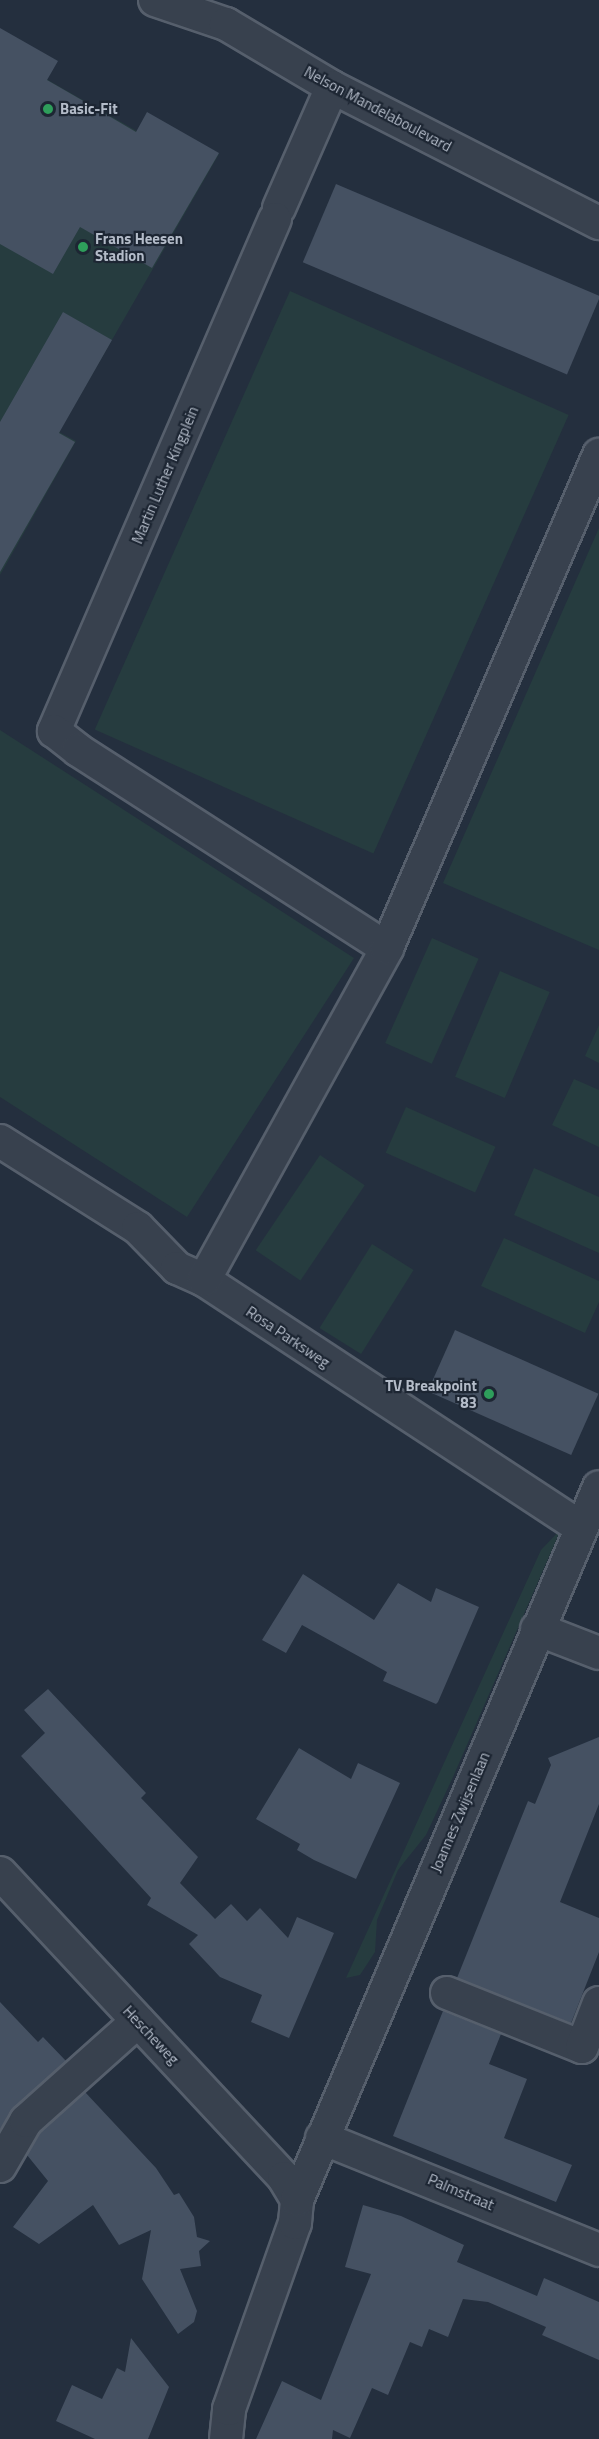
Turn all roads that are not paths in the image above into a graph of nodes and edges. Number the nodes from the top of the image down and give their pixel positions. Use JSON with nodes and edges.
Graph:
{"nodes":[{"id":1,"x":155,"y":0,"type":"edge"},
{"id":2,"x":332,"y":87,"type":"junction"},
{"id":3,"x":599,"y":223,"type":"edge"},
{"id":4,"x":599,"y":455,"type":"edge"},
{"id":5,"x":387,"y":948,"type":"junction"},
{"id":6,"x":0,"y":1141,"type":"edge"},
{"id":7,"x":204,"y":1280,"type":"junction"},
{"id":8,"x":599,"y":1487,"type":"edge"},
{"id":9,"x":581,"y":1528,"type":"junction"},
{"id":10,"x":537,"y":1629,"type":"junction"},
{"id":11,"x":599,"y":1653,"type":"edge"},
{"id":12,"x":0,"y":1873,"type":"edge"},
{"id":13,"x":447,"y":1993,"type":"dead end"},
{"id":14,"x":599,"y":2003,"type":"edge"},
{"id":15,"x":138,"y":2021,"type":"junction"},
{"id":16,"x":322,"y":2138,"type":"junction"},
{"id":17,"x":0,"y":2166,"type":"edge"},
{"id":18,"x":297,"y":2200,"type":"junction"},
{"id":19,"x":599,"y":2250,"type":"edge"},
{"id":20,"x":226,"y":2439,"type":"edge"}],
"edges":[{"from":1,"to":2,"type":"street","name":"Nelson Mandelaboulevard"},
{"from":2,"to":3,"type":"street","name":"Nelson Mandelaboulevard"},
{"from":2,"to":5,"type":"street","name":"Martin Luther Kingplein"},
{"from":4,"to":5,"type":"street"},
{"from":5,"to":7,"type":"street"},
{"from":6,"to":7,"type":"street","name":"Rosa Parksweg"},
{"from":7,"to":9,"type":"street","name":"Rosa Parksweg"},
{"from":8,"to":9,"type":"street","name":"Joannes Zwijsenlaan"},
{"from":9,"to":10,"type":"street","name":"Joannes Zwijsenlaan"},
{"from":10,"to":11,"type":"street"},
{"from":10,"to":16,"type":"street","name":"Joannes Zwijsenlaan"},
{"from":12,"to":15,"type":"street","name":"Hescheweg"},
{"from":13,"to":14,"type":"street"},
{"from":15,"to":17,"type":"street"},
{"from":15,"to":18,"type":"street","name":"Hescheweg"},
{"from":16,"to":18,"type":"street"},
{"from":16,"to":19,"type":"street","name":"Palmstraat"},
{"from":18,"to":20,"type":"street"}]}
